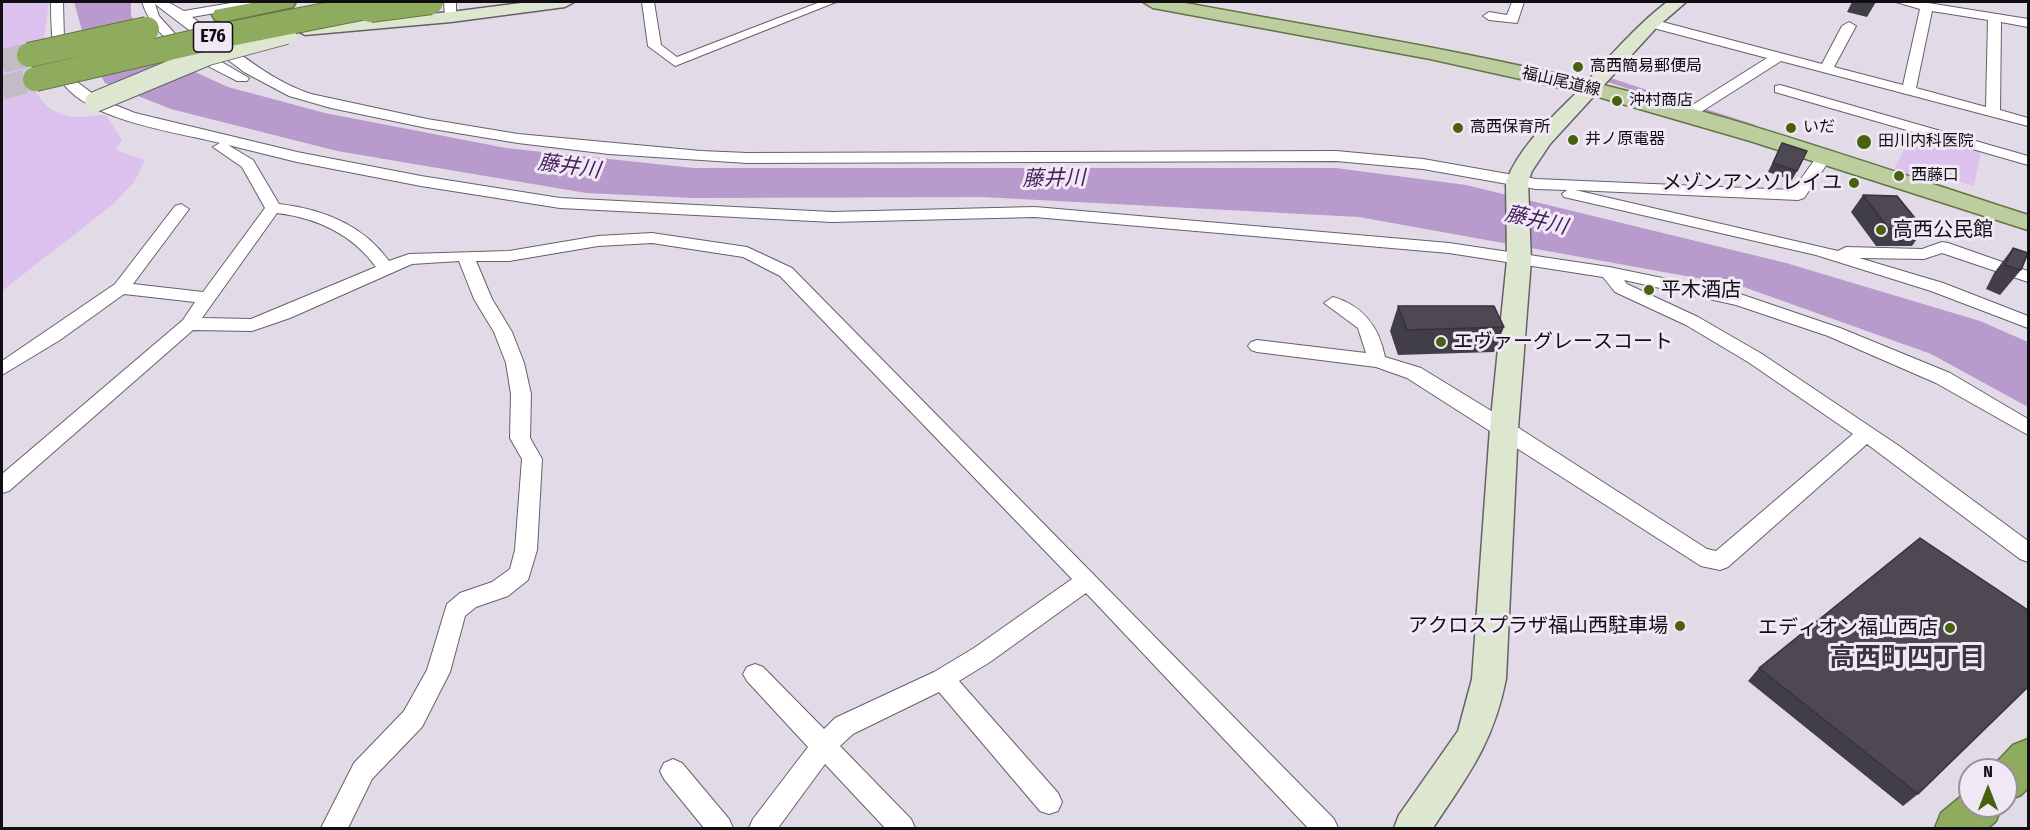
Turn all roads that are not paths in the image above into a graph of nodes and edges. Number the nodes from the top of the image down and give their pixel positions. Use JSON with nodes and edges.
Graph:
{"nodes":[{"id":1,"x":57,"y":2,"type":"edge"},
{"id":2,"x":148,"y":2,"type":"edge"},
{"id":3,"x":160,"y":2,"type":"edge"},
{"id":4,"x":255,"y":2,"type":"edge"},
{"id":5,"x":285,"y":2,"type":"edge"},
{"id":6,"x":301,"y":2,"type":"edge"},
{"id":7,"x":391,"y":2,"type":"edge"},
{"id":8,"x":430,"y":2,"type":"edge"},
{"id":9,"x":565,"y":2,"type":"edge"},
{"id":10,"x":648,"y":2,"type":"edge"},
{"id":11,"x":830,"y":2,"type":"edge"},
{"id":12,"x":1153,"y":2,"type":"edge"},
{"id":13,"x":1518,"y":2,"type":"edge"},
{"id":14,"x":1677,"y":2,"type":"edge"},
{"id":15,"x":1902,"y":2,"type":"edge"},
{"id":16,"x":1927,"y":6,"type":"junction"},
{"id":17,"x":450,"y":9,"type":"edge"},
{"id":18,"x":185,"y":15,"type":"junction"},
{"id":19,"x":223,"y":15,"type":"junction"},
{"id":20,"x":1489,"y":15,"type":"dead end"},
{"id":21,"x":1995,"y":18,"type":"junction"},
{"id":22,"x":1651,"y":23,"type":"junction"},
{"id":23,"x":2028,"y":23,"type":"edge"},
{"id":24,"x":1849,"y":26,"type":"dead end"},
{"id":25,"x":29,"y":55,"type":"tunnel mouth"},
{"id":26,"x":1778,"y":57,"type":"junction"},
{"id":27,"x":117,"y":59,"type":"junction"},
{"id":28,"x":1827,"y":68,"type":"junction"},
{"id":29,"x":35,"y":79,"type":"tunnel mouth"},
{"id":30,"x":281,"y":88,"type":"junction"},
{"id":31,"x":1591,"y":88,"type":"junction"},
{"id":32,"x":1780,"y":89,"type":"dead end"},
{"id":33,"x":1909,"y":90,"type":"junction"},
{"id":34,"x":95,"y":102,"type":"junction"},
{"id":35,"x":1993,"y":112,"type":"junction"},
{"id":36,"x":1688,"y":114,"type":"junction"},
{"id":37,"x":130,"y":116,"type":"junction"},
{"id":38,"x":2028,"y":122,"type":"edge"},
{"id":39,"x":1824,"y":158,"type":"junction"},
{"id":40,"x":2028,"y":161,"type":"edge"},
{"id":41,"x":1523,"y":184,"type":"junction"},
{"id":42,"x":273,"y":208,"type":"junction"},
{"id":43,"x":181,"y":209,"type":"dead end"},
{"id":44,"x":2028,"y":223,"type":"edge"},
{"id":45,"x":1844,"y":255,"type":"junction"},
{"id":46,"x":465,"y":256,"type":"junction"},
{"id":47,"x":1519,"y":256,"type":"junction"},
{"id":48,"x":385,"y":268,"type":"junction"},
{"id":49,"x":1609,"y":272,"type":"junction"},
{"id":50,"x":2028,"y":278,"type":"edge"},
{"id":51,"x":121,"y":288,"type":"junction"},
{"id":52,"x":207,"y":298,"type":"junction"},
{"id":53,"x":1333,"y":303,"type":"dead end"},
{"id":54,"x":2028,"y":322,"type":"edge"},
{"id":55,"x":189,"y":324,"type":"junction"},
{"id":56,"x":1257,"y":346,"type":"dead end"},
{"id":57,"x":1377,"y":361,"type":"junction"},
{"id":58,"x":2,"y":369,"type":"edge"},
{"id":59,"x":1504,"y":428,"type":"junction"},
{"id":60,"x":2028,"y":428,"type":"edge"},
{"id":61,"x":1866,"y":435,"type":"junction"},
{"id":62,"x":2,"y":485,"type":"edge"},
{"id":63,"x":2028,"y":553,"type":"edge"},
{"id":64,"x":1087,"y":580,"type":"junction"},
{"id":65,"x":755,"y":674,"type":"dead end"},
{"id":66,"x":942,"y":679,"type":"junction"},
{"id":67,"x":824,"y":745,"type":"junction"},
{"id":68,"x":673,"y":771,"type":"dead end"},
{"id":69,"x":1049,"y":802,"type":"dead end"},
{"id":70,"x":334,"y":828,"type":"edge"},
{"id":71,"x":720,"y":828,"type":"edge"},
{"id":72,"x":762,"y":828,"type":"edge"},
{"id":73,"x":902,"y":828,"type":"edge"},
{"id":74,"x":1324,"y":828,"type":"edge"},
{"id":75,"x":1412,"y":828,"type":"edge"}],
"edges":[{"from":1,"to":34,"type":"street"},
{"from":2,"to":30,"type":"street"},
{"from":3,"to":18,"type":"street"},
{"from":4,"to":18,"type":"street"},
{"from":5,"to":19,"type":"highway"},
{"from":6,"to":19,"type":"highway","number":"E76"},
{"from":7,"to":27,"type":"highway","number":"E76","bridge":true},
{"from":8,"to":27,"type":"highway","bridge":true},
{"from":9,"to":17,"type":"street"},
{"from":10,"to":11,"type":"street"},
{"from":12,"to":31,"type":"main road","name":"福山尾道線"},
{"from":13,"to":20,"type":"street"},
{"from":14,"to":22,"type":"street"},
{"from":15,"to":16,"type":"street"},
{"from":16,"to":21,"type":"street"},
{"from":16,"to":33,"type":"street"},
{"from":17,"to":34,"type":"street","bridge":true},
{"from":18,"to":30,"type":"street"},
{"from":19,"to":25,"type":"highway","number":"E76","bridge":true},
{"from":21,"to":23,"type":"street"},
{"from":21,"to":35,"type":"street"},
{"from":22,"to":26,"type":"street"},
{"from":22,"to":31,"type":"street"},
{"from":24,"to":28,"type":"street"},
{"from":26,"to":28,"type":"street"},
{"from":26,"to":36,"type":"street"},
{"from":27,"to":29,"type":"highway","number":"E76","bridge":true},
{"from":28,"to":33,"type":"street"},
{"from":30,"to":41,"type":"street"},
{"from":31,"to":36,"type":"main road","name":"福山尾道線"},
{"from":31,"to":41,"type":"street"},
{"from":32,"to":40,"type":"street"},
{"from":33,"to":35,"type":"street"},
{"from":34,"to":37,"type":"street"},
{"from":35,"to":38,"type":"street"},
{"from":36,"to":39,"type":"main road","name":"福山尾道線"},
{"from":37,"to":42,"type":"street"},
{"from":37,"to":47,"type":"street"},
{"from":39,"to":41,"type":"street"},
{"from":39,"to":44,"type":"main road","name":"福山尾道線"},
{"from":41,"to":45,"type":"street"},
{"from":41,"to":47,"type":"street"},
{"from":42,"to":48,"type":"street"},
{"from":42,"to":52,"type":"street"},
{"from":43,"to":51,"type":"street"},
{"from":45,"to":50,"type":"street"},
{"from":45,"to":54,"type":"street"},
{"from":46,"to":48,"type":"street"},
{"from":46,"to":64,"type":"street"},
{"from":46,"to":70,"type":"street"},
{"from":47,"to":49,"type":"street"},
{"from":47,"to":59,"type":"street"},
{"from":48,"to":55,"type":"street"},
{"from":49,"to":60,"type":"street"},
{"from":49,"to":61,"type":"street"},
{"from":51,"to":52,"type":"street"},
{"from":51,"to":58,"type":"street"},
{"from":52,"to":55,"type":"street"},
{"from":53,"to":57,"type":"street"},
{"from":55,"to":62,"type":"street"},
{"from":56,"to":57,"type":"street"},
{"from":57,"to":59,"type":"street"},
{"from":59,"to":61,"type":"street"},
{"from":59,"to":75,"type":"street"},
{"from":61,"to":63,"type":"street"},
{"from":64,"to":66,"type":"street"},
{"from":64,"to":74,"type":"street"},
{"from":65,"to":67,"type":"street"},
{"from":66,"to":67,"type":"street"},
{"from":66,"to":69,"type":"street"},
{"from":67,"to":72,"type":"street"},
{"from":67,"to":73,"type":"street"},
{"from":68,"to":71,"type":"street"}]}
